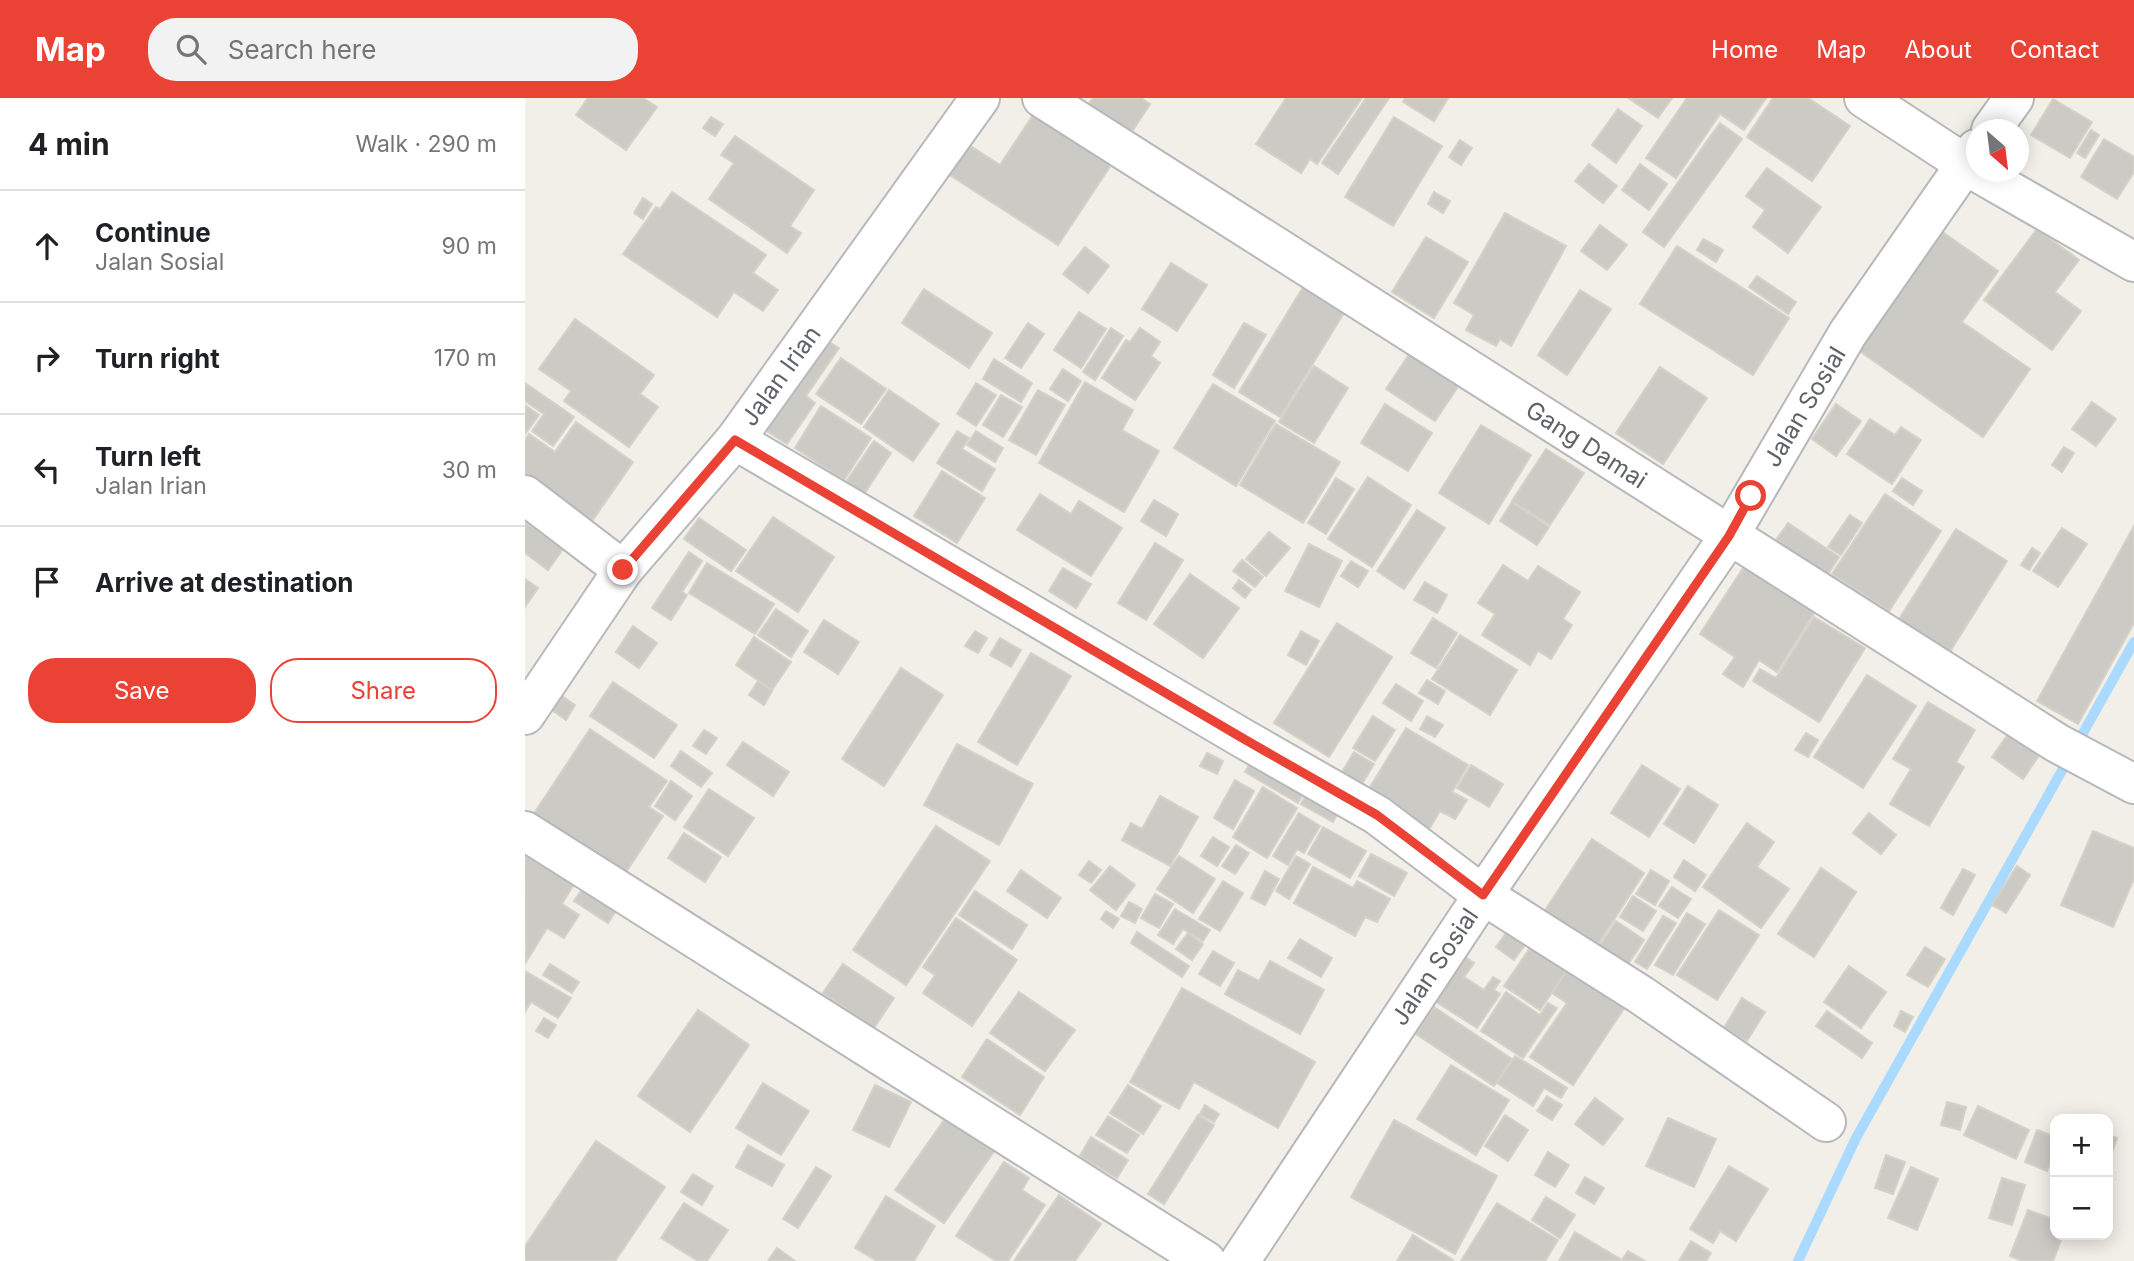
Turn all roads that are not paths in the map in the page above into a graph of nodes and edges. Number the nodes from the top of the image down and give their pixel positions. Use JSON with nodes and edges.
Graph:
{"nodes":[{"id":1,"x":980,"y":98,"type":"edge"},
{"id":2,"x":1042,"y":98,"type":"edge"},
{"id":3,"x":1864,"y":98,"type":"edge"},
{"id":4,"x":2014,"y":98,"type":"edge"},
{"id":5,"x":1998,"y":119,"type":"edge"},
{"id":6,"x":1966,"y":159,"type":"edge"},
{"id":7,"x":1966,"y":175,"type":"edge"},
{"id":8,"x":2003,"y":182,"type":"edge"},
{"id":9,"x":2134,"y":262,"type":"edge"},
{"id":10,"x":735,"y":440,"type":"junction"},
{"id":11,"x":525,"y":495,"type":"edge"},
{"id":12,"x":1729,"y":536,"type":"junction"},
{"id":13,"x":623,"y":570,"type":"junction"},
{"id":14,"x":525,"y":715,"type":"edge"},
{"id":15,"x":2134,"y":784,"type":"edge"},
{"id":16,"x":525,"y":831,"type":"edge"},
{"id":17,"x":1483,"y":895,"type":"junction"},
{"id":18,"x":1826,"y":1122,"type":"dead end"},
{"id":19,"x":1206,"y":1261,"type":"edge"},
{"id":20,"x":1240,"y":1261,"type":"edge"}],
"edges":[{"from":1,"to":10,"type":"street","name":"Jalan Irian"},
{"from":2,"to":12,"type":"street","name":"Gang Damai"},
{"from":3,"to":6,"type":"street"},
{"from":4,"to":5,"type":"street"},
{"from":7,"to":12,"type":"street","name":"Jalan Sosial"},
{"from":8,"to":9,"type":"street"},
{"from":10,"to":13,"type":"street","name":"Jalan Irian"},
{"from":10,"to":17,"type":"street"},
{"from":11,"to":13,"type":"street"},
{"from":12,"to":15,"type":"street","name":"Gang Damai"},
{"from":12,"to":17,"type":"street","name":"Jalan Sosial"},
{"from":13,"to":14,"type":"street","name":"Jalan Irian"},
{"from":16,"to":19,"type":"street"},
{"from":17,"to":18,"type":"street"},
{"from":17,"to":20,"type":"street","name":"Jalan Sosial"}]}
